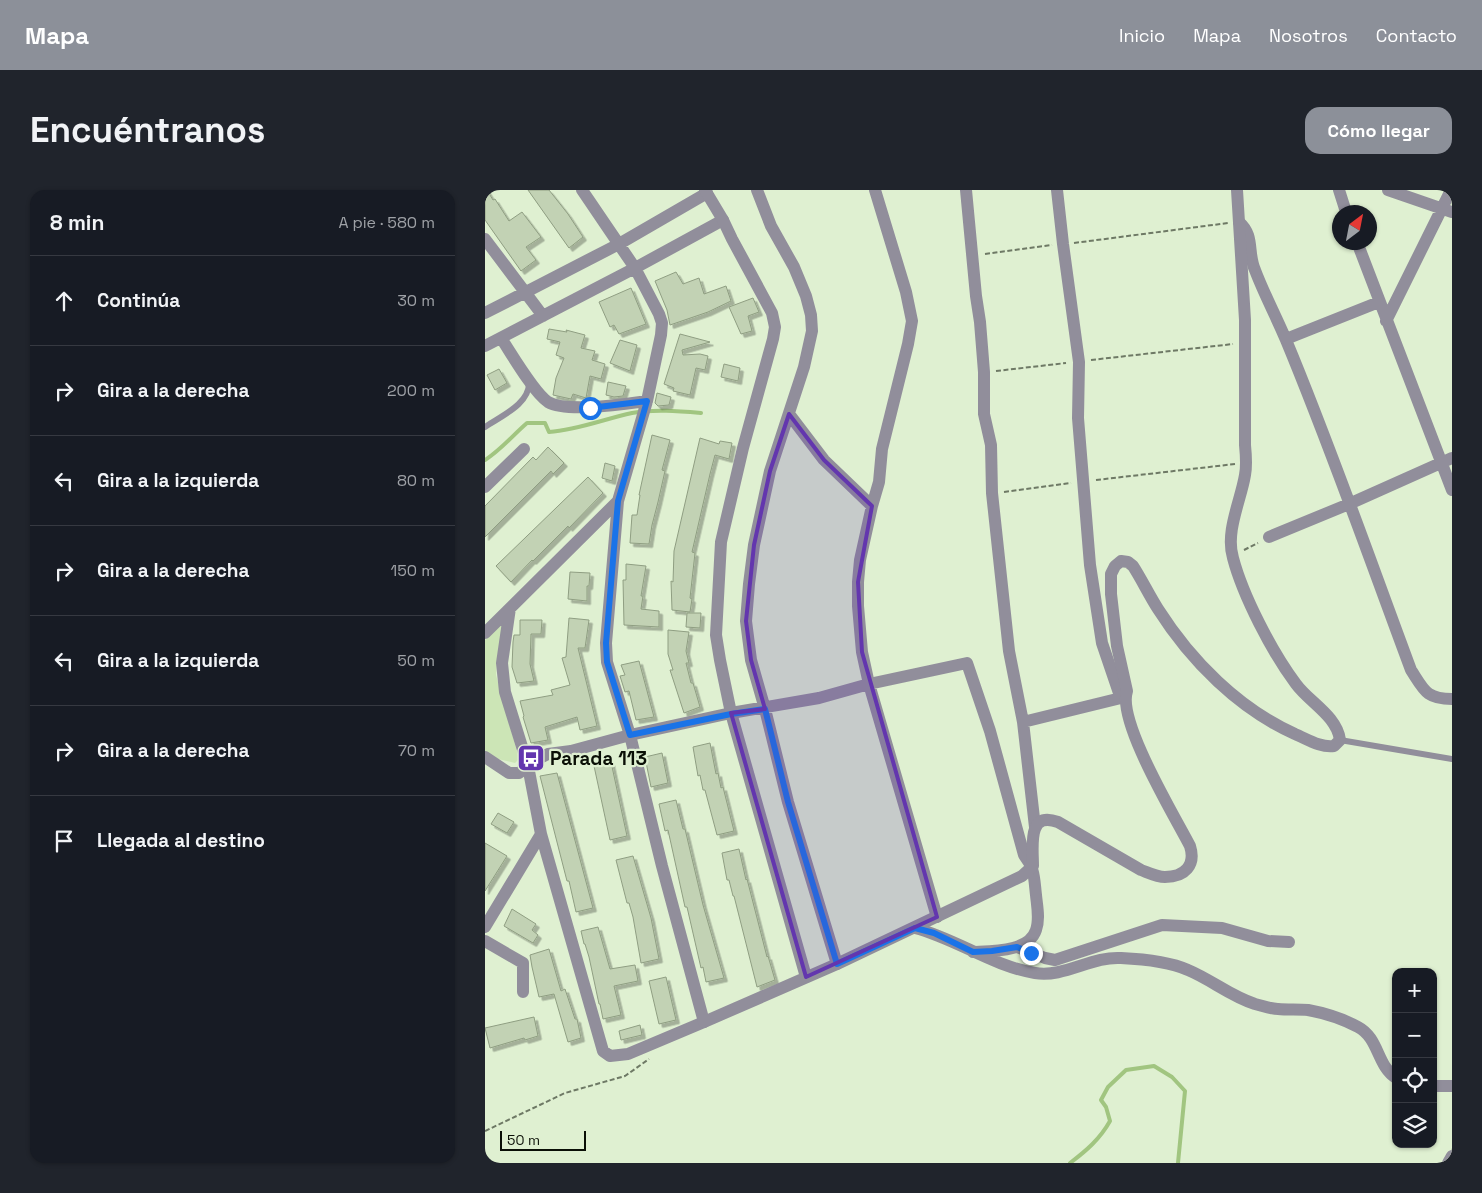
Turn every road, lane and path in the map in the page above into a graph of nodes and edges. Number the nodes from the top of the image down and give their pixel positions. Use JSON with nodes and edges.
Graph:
{"nodes":[{"id":1,"x":582,"y":190,"type":"edge"},
{"id":2,"x":757,"y":190,"type":"edge"},
{"id":3,"x":875,"y":190,"type":"edge"},
{"id":4,"x":966,"y":190,"type":"edge"},
{"id":5,"x":1057,"y":190,"type":"edge"},
{"id":6,"x":1237,"y":190,"type":"edge"},
{"id":7,"x":1339,"y":190,"type":"edge"},
{"id":8,"x":1388,"y":190,"type":"edge"},
{"id":9,"x":1451,"y":190,"type":"edge"},
{"id":10,"x":706,"y":191,"type":"edge"},
{"id":11,"x":1344,"y":205,"type":"edge"},
{"id":12,"x":1447,"y":210,"type":"edge"},
{"id":13,"x":723,"y":220,"type":"junction"},
{"id":14,"x":1239,"y":222,"type":"junction"},
{"id":15,"x":485,"y":239,"type":"edge"},
{"id":16,"x":619,"y":244,"type":"junction"},
{"id":17,"x":1063,"y":244,"type":"junction"},
{"id":18,"x":1360,"y":250,"type":"edge"},
{"id":19,"x":973,"y":255,"type":"junction"},
{"id":20,"x":635,"y":268,"type":"junction"},
{"id":21,"x":524,"y":292,"type":"junction"},
{"id":22,"x":1379,"y":302,"type":"junction"},
{"id":23,"x":485,"y":313,"type":"edge"},
{"id":24,"x":543,"y":316,"type":"junction"},
{"id":25,"x":1386,"y":321,"type":"junction"},
{"id":26,"x":501,"y":338,"type":"junction"},
{"id":27,"x":1286,"y":339,"type":"junction"},
{"id":28,"x":1245,"y":343,"type":"junction"},
{"id":29,"x":485,"y":346,"type":"edge"},
{"id":30,"x":1079,"y":362,"type":"junction"},
{"id":31,"x":984,"y":372,"type":"junction"},
{"id":32,"x":529,"y":380,"type":"junction"},
{"id":33,"x":647,"y":401,"type":"junction"},
{"id":34,"x":789,"y":414,"type":"junction"},
{"id":35,"x":485,"y":427,"type":"edge"},
{"id":36,"x":524,"y":449,"type":"dead end"},
{"id":37,"x":1446,"y":460,"type":"edge"},
{"id":38,"x":1247,"y":462,"type":"junction"},
{"id":39,"x":1083,"y":481,"type":"junction"},
{"id":40,"x":485,"y":487,"type":"edge"},
{"id":41,"x":1452,"y":490,"type":"edge"},
{"id":42,"x":992,"y":493,"type":"junction"},
{"id":43,"x":618,"y":501,"type":"junction"},
{"id":44,"x":1349,"y":504,"type":"junction"},
{"id":45,"x":871,"y":506,"type":"junction"},
{"id":46,"x":1269,"y":537,"type":"joint"},
{"id":47,"x":1232,"y":556,"type":"junction"},
{"id":48,"x":510,"y":608,"type":"junction"},
{"id":49,"x":485,"y":633,"type":"edge"},
{"id":50,"x":869,"y":684,"type":"junction"},
{"id":51,"x":1125,"y":697,"type":"junction"},
{"id":52,"x":1452,"y":699,"type":"edge"},
{"id":53,"x":765,"y":709,"type":"junction"},
{"id":54,"x":731,"y":714,"type":"junction"},
{"id":55,"x":1023,"y":722,"type":"junction"},
{"id":56,"x":630,"y":735,"type":"junction"},
{"id":57,"x":1340,"y":740,"type":"junction"},
{"id":58,"x":485,"y":757,"type":"edge"},
{"id":59,"x":1452,"y":759,"type":"edge"},
{"id":60,"x":528,"y":766,"type":"junction"},
{"id":61,"x":1035,"y":827,"type":"junction"},
{"id":62,"x":541,"y":834,"type":"junction"},
{"id":63,"x":1033,"y":866,"type":"junction"},
{"id":64,"x":937,"y":917,"type":"junction"},
{"id":65,"x":485,"y":927,"type":"edge"},
{"id":66,"x":915,"y":928,"type":"junction"},
{"id":67,"x":485,"y":941,"type":"edge"},
{"id":68,"x":1289,"y":942,"type":"dead end"},
{"id":69,"x":1017,"y":947,"type":"junction"},
{"id":70,"x":973,"y":952,"type":"junction"},
{"id":71,"x":837,"y":964,"type":"junction"},
{"id":72,"x":806,"y":978,"type":"junction"},
{"id":73,"x":523,"y":992,"type":"dead end"},
{"id":74,"x":704,"y":1022,"type":"junction"},
{"id":75,"x":650,"y":1059,"type":"dead end"},
{"id":76,"x":1392,"y":1074,"type":"edge"},
{"id":77,"x":1437,"y":1086,"type":"edge"},
{"id":78,"x":1452,"y":1086,"type":"edge"},
{"id":79,"x":485,"y":1131,"type":"edge"},
{"id":80,"x":1452,"y":1156,"type":"edge"},
{"id":81,"x":1448,"y":1163,"type":"edge"}],
"edges":[{"from":1,"to":16,"type":"street"},
{"from":2,"to":34,"type":"street"},
{"from":3,"to":45,"type":"street"},
{"from":4,"to":19,"type":"street"},
{"from":5,"to":17,"type":"street"},
{"from":6,"to":14,"type":"street"},
{"from":7,"to":11,"type":"street"},
{"from":8,"to":12,"type":"street"},
{"from":9,"to":12,"type":"street"},
{"from":10,"to":13,"type":"street"},
{"from":10,"to":16,"type":"street"},
{"from":12,"to":25,"type":"street"},
{"from":13,"to":20,"type":"street"},
{"from":13,"to":54,"type":"street"},
{"from":14,"to":17,"type":"path"},
{"from":14,"to":27,"type":"street"},
{"from":14,"to":28,"type":"street"},
{"from":15,"to":21,"type":"street"},
{"from":16,"to":20,"type":"street"},
{"from":16,"to":21,"type":"street"},
{"from":17,"to":19,"type":"path"},
{"from":17,"to":30,"type":"street"},
{"from":18,"to":22,"type":"street"},
{"from":19,"to":31,"type":"street"},
{"from":20,"to":24,"type":"street"},
{"from":20,"to":33,"type":"street"},
{"from":21,"to":23,"type":"street"},
{"from":21,"to":24,"type":"street"},
{"from":22,"to":25,"type":"street"},
{"from":22,"to":27,"type":"street"},
{"from":24,"to":26,"type":"street"},
{"from":25,"to":37,"type":"street"},
{"from":26,"to":29,"type":"street"},
{"from":26,"to":32,"type":"street"},
{"from":27,"to":44,"type":"street"},
{"from":28,"to":30,"type":"path"},
{"from":28,"to":38,"type":"street"},
{"from":30,"to":31,"type":"path"},
{"from":30,"to":39,"type":"street"},
{"from":31,"to":42,"type":"street"},
{"from":32,"to":33,"type":"street"},
{"from":32,"to":35,"type":"lane"},
{"from":33,"to":43,"type":"street"},
{"from":34,"to":45,"type":"street"},
{"from":34,"to":53,"type":"street"},
{"from":36,"to":40,"type":"street"},
{"from":37,"to":41,"type":"street"},
{"from":37,"to":44,"type":"street"},
{"from":38,"to":39,"type":"path"},
{"from":38,"to":47,"type":"street"},
{"from":39,"to":42,"type":"path"},
{"from":39,"to":51,"type":"street"},
{"from":42,"to":55,"type":"street"},
{"from":43,"to":48,"type":"street"},
{"from":43,"to":56,"type":"street"},
{"from":44,"to":46,"type":"street"},
{"from":44,"to":52,"type":"street"},
{"from":45,"to":50,"type":"street"},
{"from":46,"to":47,"type":"path"},
{"from":47,"to":57,"type":"street"},
{"from":48,"to":49,"type":"street"},
{"from":48,"to":60,"type":"street"},
{"from":50,"to":53,"type":"street"},
{"from":50,"to":63,"type":"street"},
{"from":50,"to":64,"type":"street"},
{"from":51,"to":55,"type":"street"},
{"from":51,"to":57,"type":"street"},
{"from":51,"to":61,"type":"street"},
{"from":53,"to":54,"type":"street"},
{"from":53,"to":71,"type":"street"},
{"from":54,"to":56,"type":"street"},
{"from":54,"to":72,"type":"street"},
{"from":55,"to":61,"type":"street"},
{"from":56,"to":60,"type":"street"},
{"from":56,"to":74,"type":"street"},
{"from":57,"to":59,"type":"lane"},
{"from":58,"to":60,"type":"street"},
{"from":60,"to":62,"type":"street"},
{"from":61,"to":63,"type":"street"},
{"from":62,"to":65,"type":"street"},
{"from":62,"to":74,"type":"street"},
{"from":63,"to":64,"type":"street"},
{"from":63,"to":69,"type":"street"},
{"from":64,"to":66,"type":"street"},
{"from":66,"to":70,"type":"street"},
{"from":66,"to":71,"type":"street"},
{"from":67,"to":73,"type":"street"},
{"from":68,"to":69,"type":"street"},
{"from":69,"to":70,"type":"street"},
{"from":70,"to":76,"type":"street"},
{"from":71,"to":72,"type":"street"},
{"from":72,"to":74,"type":"street"},
{"from":75,"to":79,"type":"path"},
{"from":77,"to":78,"type":"street"},
{"from":80,"to":81,"type":"street"}]}
